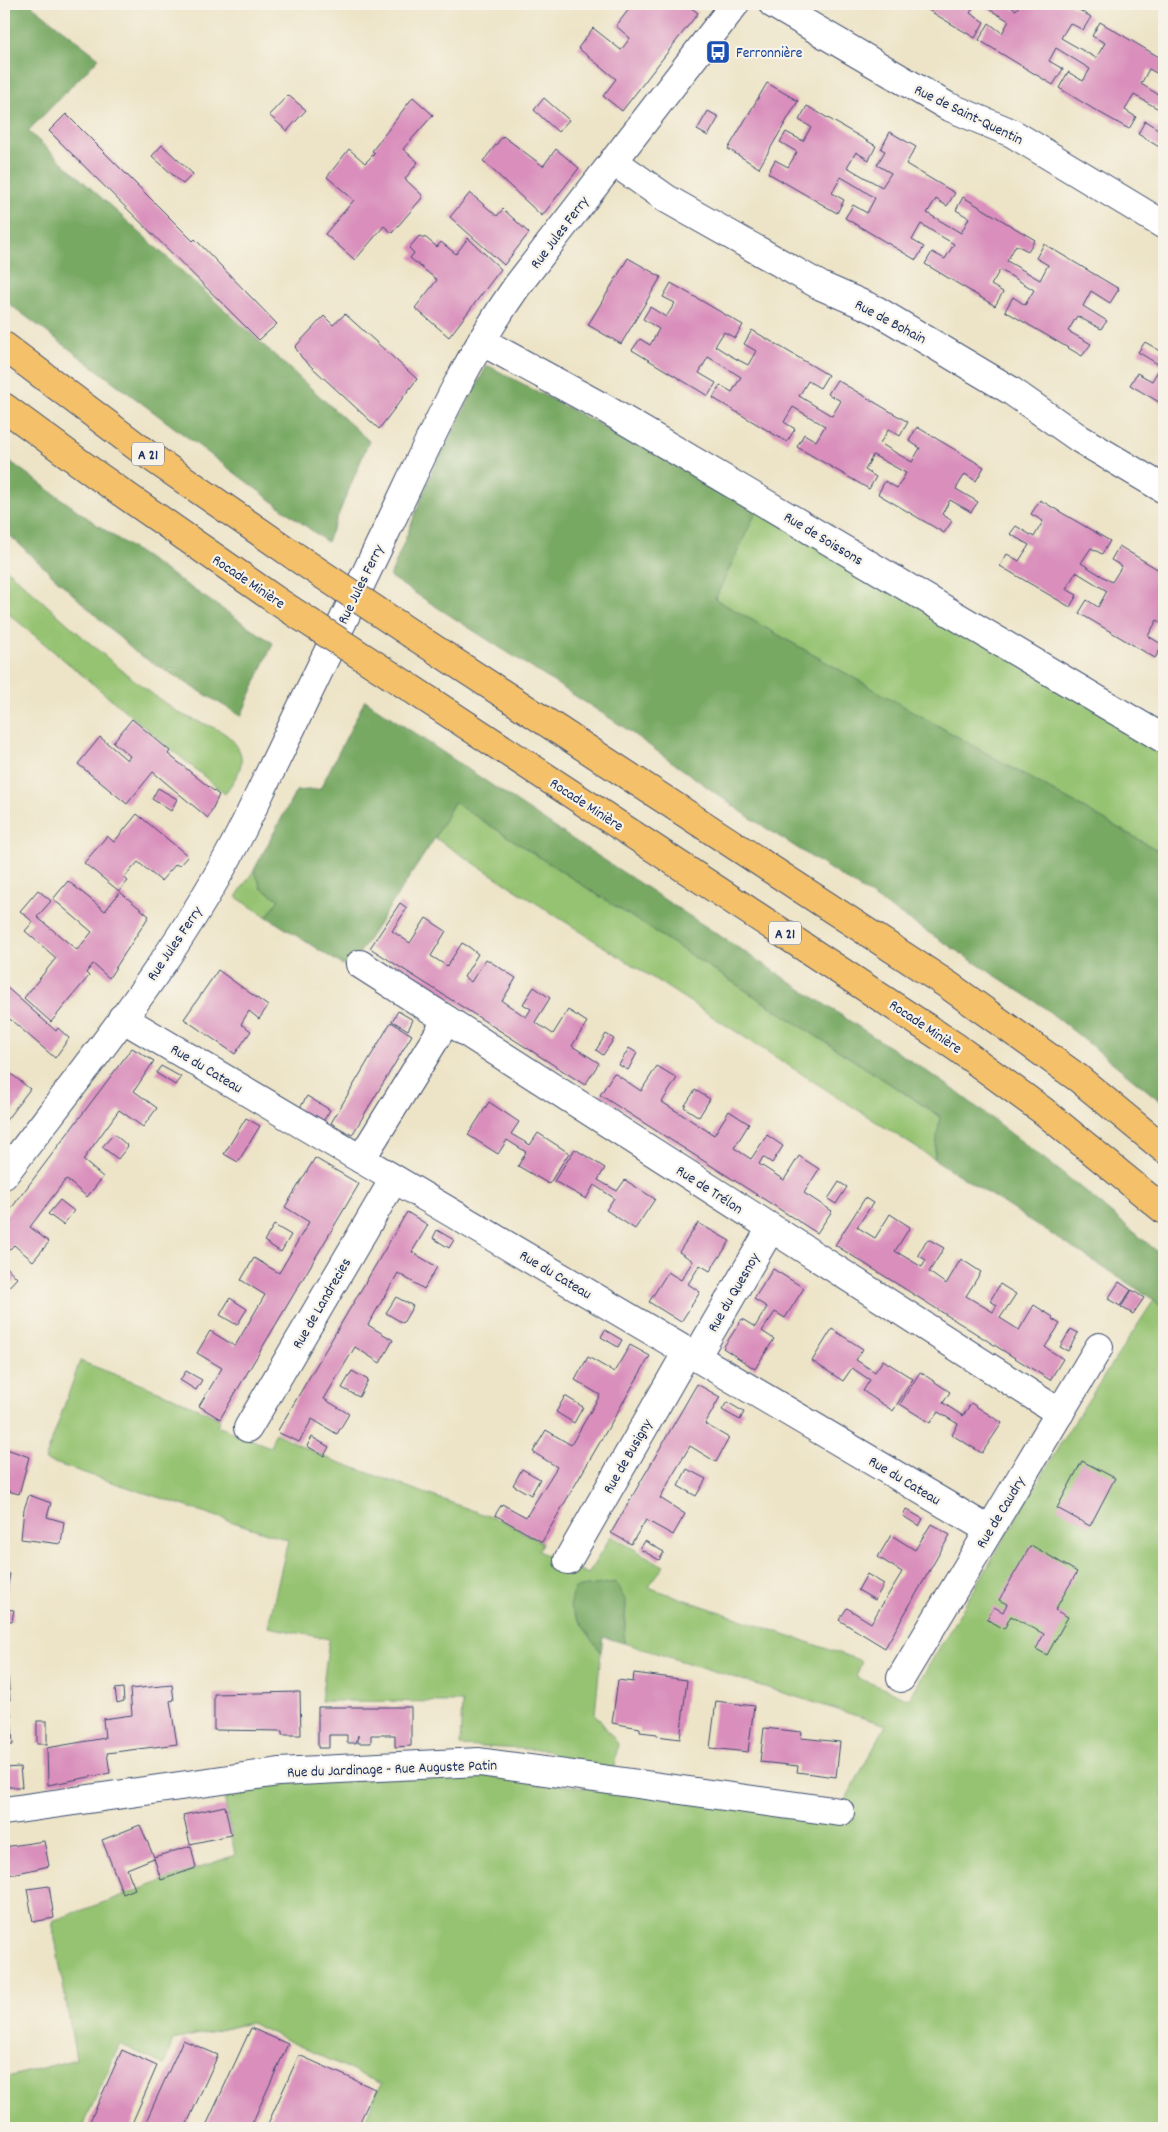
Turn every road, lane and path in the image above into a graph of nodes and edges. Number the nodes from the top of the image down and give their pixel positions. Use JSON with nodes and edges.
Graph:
{"nodes":[{"id":1,"x":735,"y":4,"type":"edge"},
{"id":2,"x":773,"y":4,"type":"edge"},
{"id":3,"x":613,"y":160,"type":"junction"},
{"id":4,"x":1164,"y":225,"type":"edge"},
{"id":5,"x":481,"y":341,"type":"junction"},
{"id":6,"x":4,"y":346,"type":"edge"},
{"id":7,"x":4,"y":407,"type":"edge"},
{"id":8,"x":1164,"y":489,"type":"edge"},
{"id":9,"x":1164,"y":739,"type":"edge"},
{"id":10,"x":360,"y":964,"type":"dead end"},
{"id":11,"x":122,"y":1018,"type":"junction"},
{"id":12,"x":447,"y":1020,"type":"junction"},
{"id":13,"x":1164,"y":1149,"type":"edge"},
{"id":14,"x":361,"y":1159,"type":"junction"},
{"id":15,"x":4,"y":1175,"type":"edge"},
{"id":16,"x":394,"y":1179,"type":"junction"},
{"id":17,"x":1164,"y":1210,"type":"edge"},
{"id":18,"x":771,"y":1228,"type":"junction"},
{"id":19,"x":1099,"y":1346,"type":"dead end"},
{"id":20,"x":692,"y":1354,"type":"junction"},
{"id":21,"x":1060,"y":1413,"type":"junction"},
{"id":22,"x":248,"y":1428,"type":"dead end"},
{"id":23,"x":989,"y":1530,"type":"junction"},
{"id":24,"x":568,"y":1560,"type":"dead end"},
{"id":25,"x":901,"y":1678,"type":"dead end"},
{"id":26,"x":4,"y":1811,"type":"edge"},
{"id":27,"x":840,"y":1812,"type":"dead end"}],
"edges":[{"from":1,"to":3,"type":"street","name":"Rue Jules Ferry"},
{"from":2,"to":4,"type":"street","name":"Rue de Saint-Quentin"},
{"from":3,"to":5,"type":"street","name":"Rue Jules Ferry"},
{"from":3,"to":8,"type":"street","name":"Rue de Bohain"},
{"from":5,"to":9,"type":"street","name":"Rue de Soissons"},
{"from":5,"to":11,"type":"street","name":"Rue Jules Ferry"},
{"from":6,"to":13,"type":"highway","number":"A 21","bridge":true},
{"from":7,"to":17,"type":"highway","name":"Rocade Minière","number":"A 21","bridge":true},
{"from":10,"to":12,"type":"street","name":"Rue de Trélon"},
{"from":11,"to":14,"type":"street","name":"Rue du Cateau"},
{"from":11,"to":15,"type":"street","name":"Rue Jules Ferry"},
{"from":12,"to":14,"type":"street"},
{"from":12,"to":18,"type":"street","name":"Rue de Trélon"},
{"from":14,"to":16,"type":"street","name":"Rue du Cateau"},
{"from":16,"to":20,"type":"street","name":"Rue du Cateau"},
{"from":16,"to":22,"type":"street","name":"Rue de Landrecies"},
{"from":18,"to":20,"type":"street","name":"Rue du Quesnoy"},
{"from":18,"to":21,"type":"street","name":"Rue de Trélon"},
{"from":19,"to":21,"type":"street","name":"Rue de Caudry"},
{"from":20,"to":23,"type":"street","name":"Rue du Cateau"},
{"from":20,"to":24,"type":"street","name":"Rue de Busigny"},
{"from":21,"to":23,"type":"street","name":"Rue de Caudry"},
{"from":23,"to":25,"type":"street","name":"Rue de Caudry"},
{"from":26,"to":27,"type":"street","name":"Rue du Jardinage - Rue Auguste Patin"}]}
